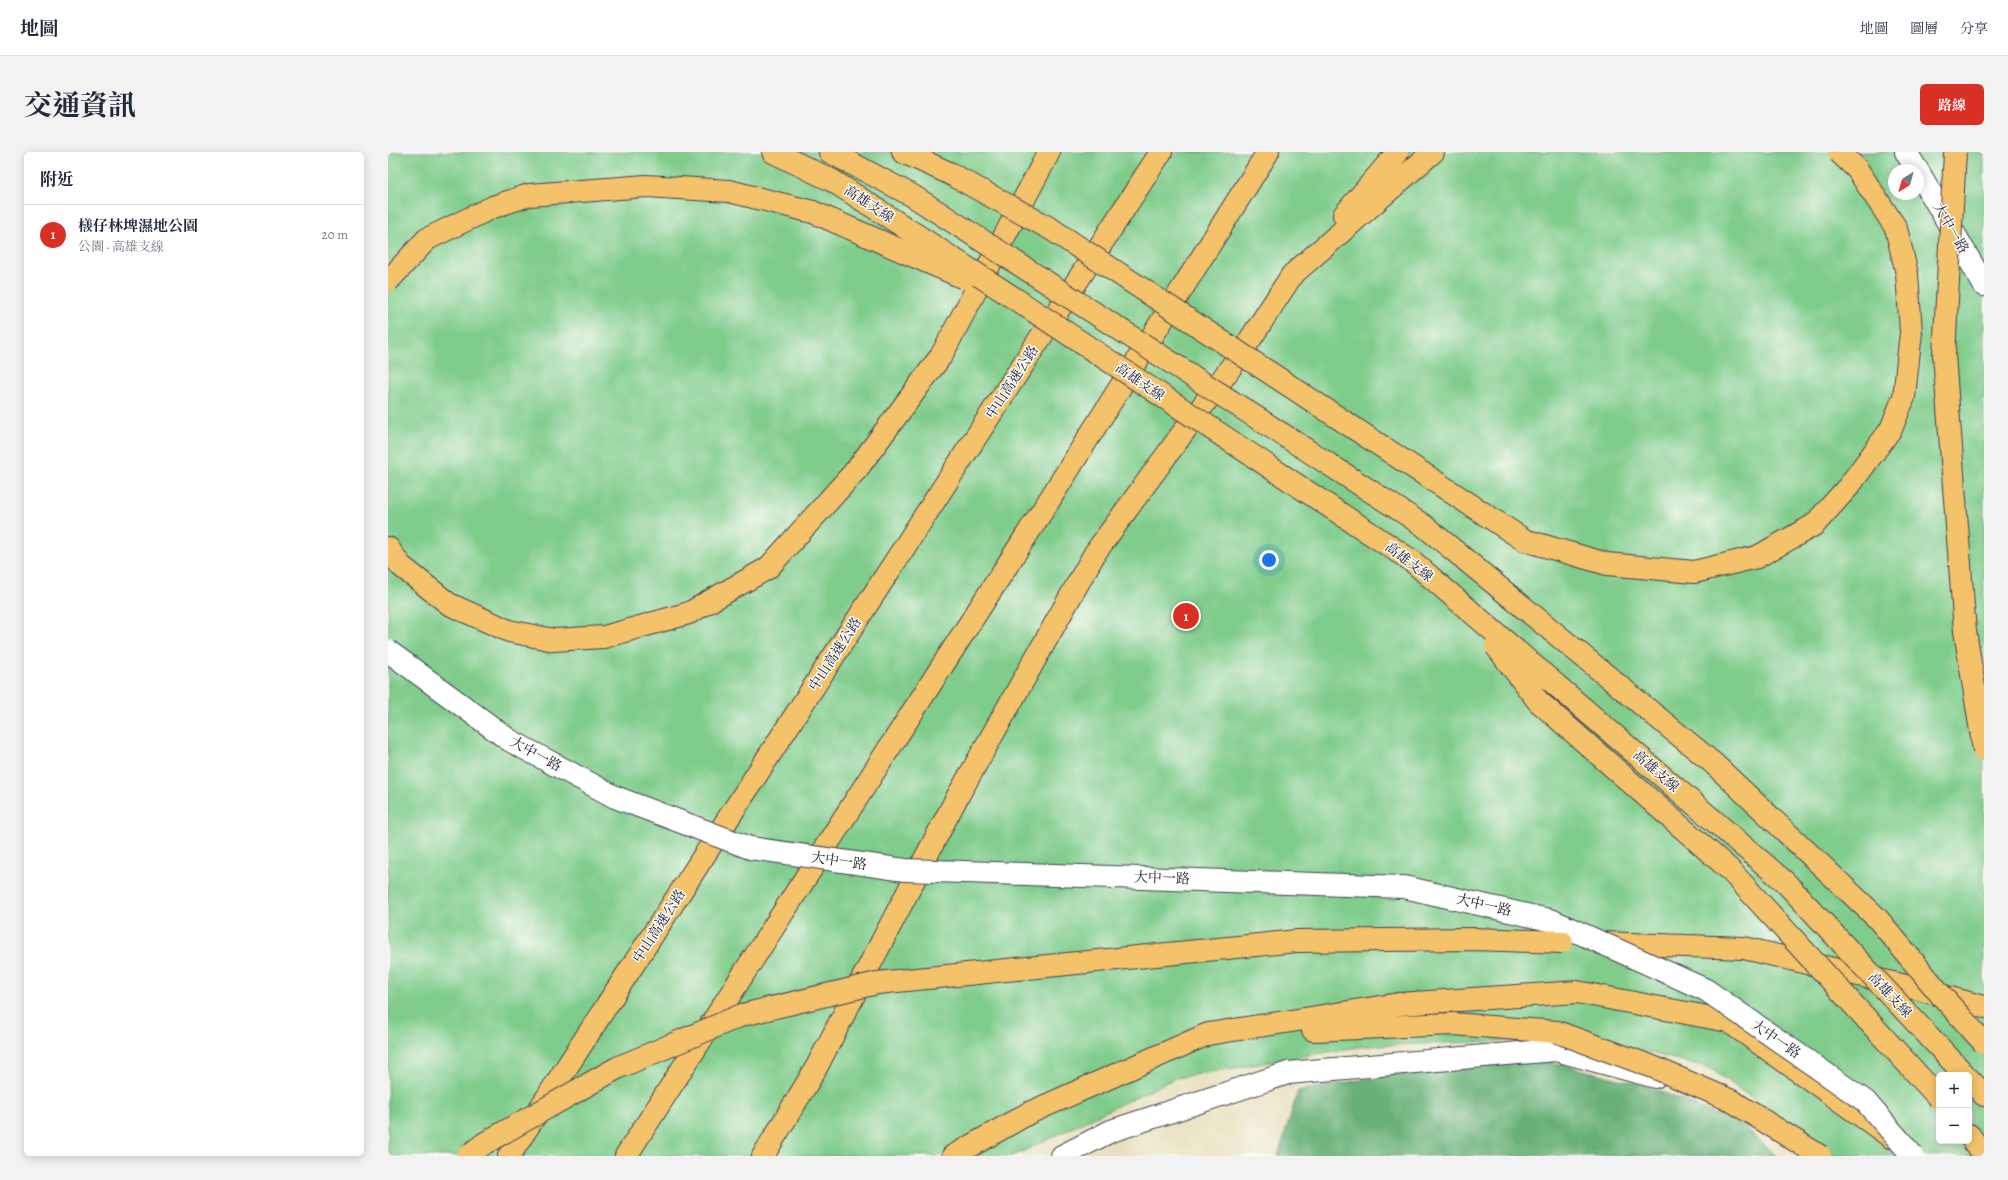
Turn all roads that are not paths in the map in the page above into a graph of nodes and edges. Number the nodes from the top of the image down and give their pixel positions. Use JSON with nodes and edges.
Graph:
{"nodes":[{"id":1,"x":773,"y":152,"type":"edge"},
{"id":2,"x":830,"y":152,"type":"edge"},
{"id":3,"x":903,"y":152,"type":"edge"},
{"id":4,"x":1049,"y":152,"type":"edge"},
{"id":5,"x":1161,"y":152,"type":"edge"},
{"id":6,"x":1268,"y":152,"type":"edge"},
{"id":7,"x":1398,"y":152,"type":"edge"},
{"id":8,"x":1433,"y":152,"type":"edge"},
{"id":9,"x":1839,"y":152,"type":"edge"},
{"id":10,"x":1906,"y":152,"type":"edge"},
{"id":11,"x":1955,"y":152,"type":"edge"},
{"id":12,"x":1914,"y":164,"type":"edge"},
{"id":13,"x":1924,"y":180,"type":"edge"},
{"id":14,"x":1292,"y":275,"type":"junction"},
{"id":15,"x":388,"y":281,"type":"edge"},
{"id":16,"x":1984,"y":285,"type":"edge"},
{"id":17,"x":1017,"y":300,"type":"junction"},
{"id":18,"x":388,"y":548,"type":"edge"},
{"id":19,"x":1467,"y":608,"type":"junction"},
{"id":20,"x":388,"y":651,"type":"edge"},
{"id":21,"x":1984,"y":750,"type":"edge"},
{"id":22,"x":1984,"y":1007,"type":"edge"},
{"id":23,"x":1208,"y":1034,"type":"junction"},
{"id":24,"x":1984,"y":1043,"type":"edge"},
{"id":25,"x":1962,"y":1072,"type":"edge"},
{"id":26,"x":1972,"y":1082,"type":"edge"},
{"id":27,"x":1936,"y":1095,"type":"edge"},
{"id":28,"x":1984,"y":1095,"type":"edge"},
{"id":29,"x":1972,"y":1139,"type":"edge"},
{"id":30,"x":468,"y":1156,"type":"edge"},
{"id":31,"x":509,"y":1156,"type":"edge"},
{"id":32,"x":626,"y":1156,"type":"edge"},
{"id":33,"x":763,"y":1156,"type":"edge"},
{"id":34,"x":953,"y":1156,"type":"edge"},
{"id":35,"x":1062,"y":1156,"type":"edge"},
{"id":36,"x":1820,"y":1156,"type":"edge"},
{"id":37,"x":1826,"y":1156,"type":"edge"},
{"id":38,"x":1913,"y":1156,"type":"edge"},
{"id":39,"x":1918,"y":1156,"type":"edge"},
{"id":40,"x":1984,"y":1156,"type":"edge"}],
"edges":[{"from":1,"to":17,"type":"highway","name":"高雄支線","bridge":true},
{"from":2,"to":24,"type":"highway","name":"高雄支線","bridge":true},
{"from":3,"to":9,"type":"highway","bridge":true},
{"from":4,"to":18,"type":"highway"},
{"from":5,"to":31,"type":"highway","name":"中山高速公路"},
{"from":6,"to":32,"type":"highway"},
{"from":7,"to":14,"type":"highway"},
{"from":8,"to":14,"type":"highway"},
{"from":10,"to":12,"type":"street","name":"大中一路"},
{"from":11,"to":21,"type":"highway","bridge":true},
{"from":13,"to":16,"type":"street","name":"大中一路","bridge":true},
{"from":14,"to":33,"type":"highway"},
{"from":15,"to":17,"type":"highway","bridge":true},
{"from":17,"to":19,"type":"highway","name":"高雄支線","bridge":true},
{"from":19,"to":25,"type":"highway","name":"高雄支線","bridge":true},
{"from":19,"to":27,"type":"highway","bridge":true},
{"from":20,"to":38,"type":"street","name":"大中一路","bridge":true},
{"from":22,"to":30,"type":"highway","bridge":true},
{"from":23,"to":34,"type":"highway"},
{"from":23,"to":36,"type":"highway","bridge":true},
{"from":23,"to":39,"type":"highway"},
{"from":26,"to":28,"type":"highway"},
{"from":29,"to":40,"type":"highway"},
{"from":35,"to":37,"type":"street"}]}
